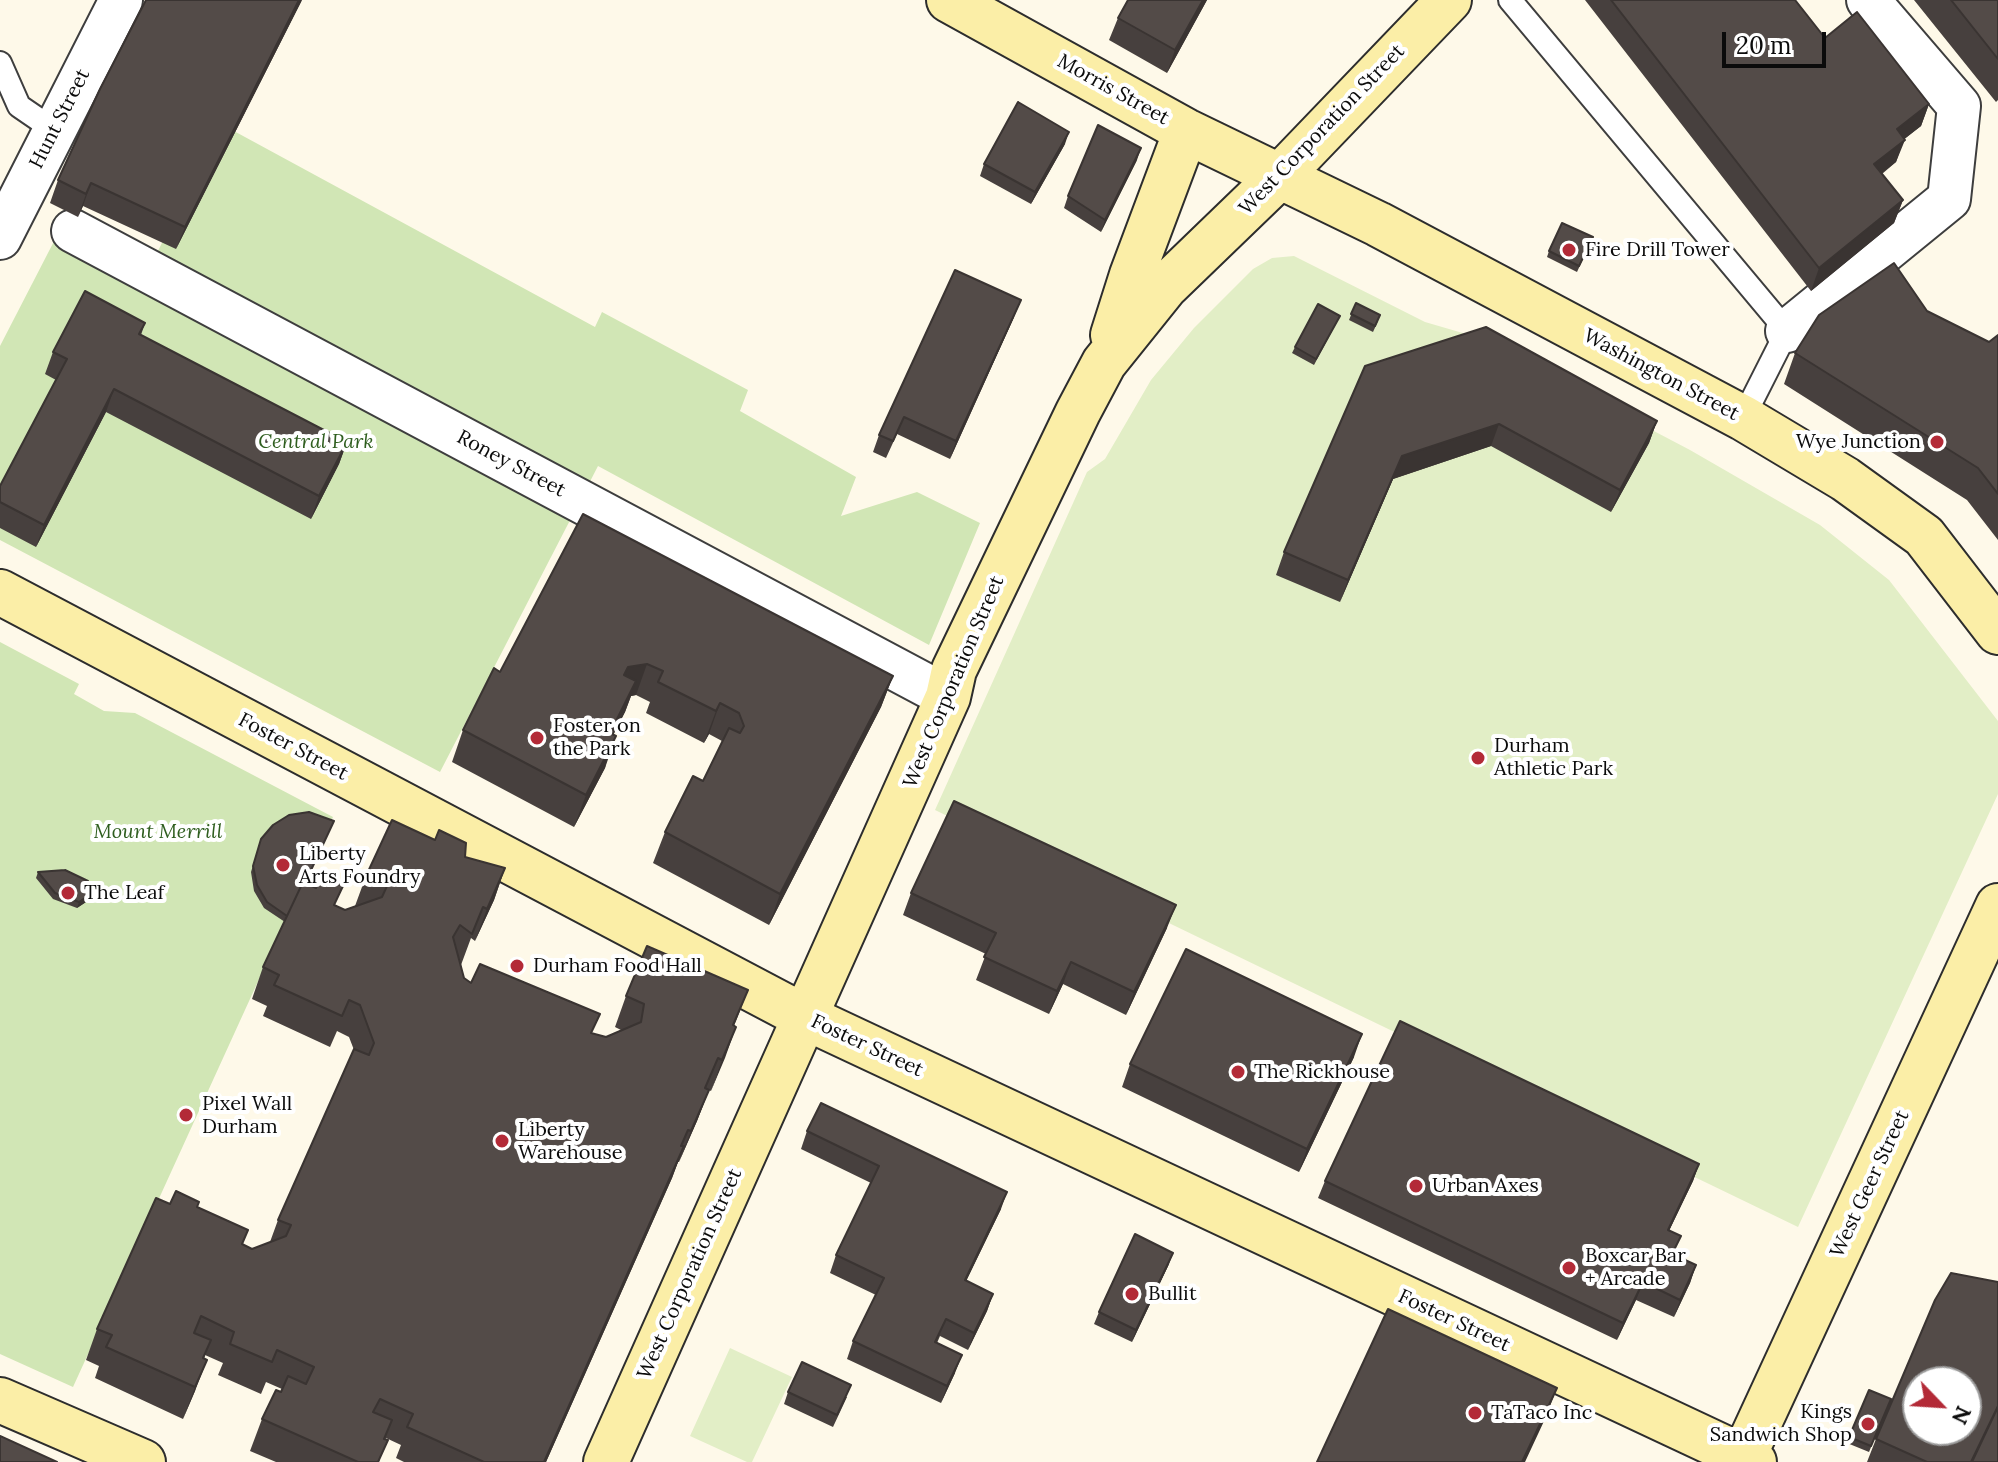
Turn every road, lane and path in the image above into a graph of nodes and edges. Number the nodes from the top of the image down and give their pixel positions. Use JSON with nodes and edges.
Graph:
{"nodes":[{"id":1,"x":121,"y":0,"type":"edge"},
{"id":2,"x":949,"y":0,"type":"edge"},
{"id":3,"x":1449,"y":0,"type":"edge"},
{"id":4,"x":1510,"y":0,"type":"edge"},
{"id":5,"x":1868,"y":0,"type":"edge"},
{"id":6,"x":0,"y":63,"type":"edge"},
{"id":7,"x":54,"y":130,"type":"junction"},
{"id":8,"x":1186,"y":131,"type":"junction"},
{"id":9,"x":1280,"y":176,"type":"junction"},
{"id":10,"x":10,"y":192,"type":"edge"},
{"id":11,"x":73,"y":231,"type":"dead end"},
{"id":12,"x":0,"y":238,"type":"edge"},
{"id":13,"x":1787,"y":331,"type":"junction"},
{"id":14,"x":1104,"y":363,"type":"junction"},
{"id":15,"x":1743,"y":418,"type":"junction"},
{"id":16,"x":0,"y":592,"type":"edge"},
{"id":17,"x":1998,"y":632,"type":"edge"},
{"id":18,"x":948,"y":697,"type":"junction"},
{"id":19,"x":1998,"y":906,"type":"edge"},
{"id":20,"x":805,"y":1017,"type":"junction"},
{"id":21,"x":0,"y":1400,"type":"edge"},
{"id":22,"x":1746,"y":1460,"type":"edge"},
{"id":23,"x":143,"y":1462,"type":"edge"},
{"id":24,"x":606,"y":1462,"type":"edge"}],
"edges":[{"from":1,"to":7,"type":"street","name":"Hunt Street"},
{"from":2,"to":8,"type":"street","name":"Morris Street"},
{"from":3,"to":9,"type":"street","name":"West Corporation Street"},
{"from":4,"to":13,"type":"lane"},
{"from":5,"to":13,"type":"street"},
{"from":6,"to":7,"type":"lane"},
{"from":7,"to":10,"type":"street","name":"Hunt Street"},
{"from":8,"to":9,"type":"street","name":"Morris Street"},
{"from":8,"to":14,"type":"street"},
{"from":9,"to":14,"type":"street","name":"West Corporation Street"},
{"from":9,"to":15,"type":"street","name":"Washington Street"},
{"from":10,"to":12,"type":"street","name":"Hunt Street"},
{"from":11,"to":18,"type":"street","name":"Roney Street"},
{"from":13,"to":15,"type":"lane"},
{"from":14,"to":18,"type":"street","name":"West Corporation Street"},
{"from":15,"to":17,"type":"street","name":"Washington Street"},
{"from":16,"to":20,"type":"street","name":"Foster Street"},
{"from":18,"to":20,"type":"street","name":"West Corporation Street"},
{"from":19,"to":22,"type":"street","name":"West Geer Street"},
{"from":20,"to":22,"type":"street","name":"Foster Street"},
{"from":20,"to":24,"type":"street","name":"West Corporation Street"},
{"from":21,"to":23,"type":"street"}]}
